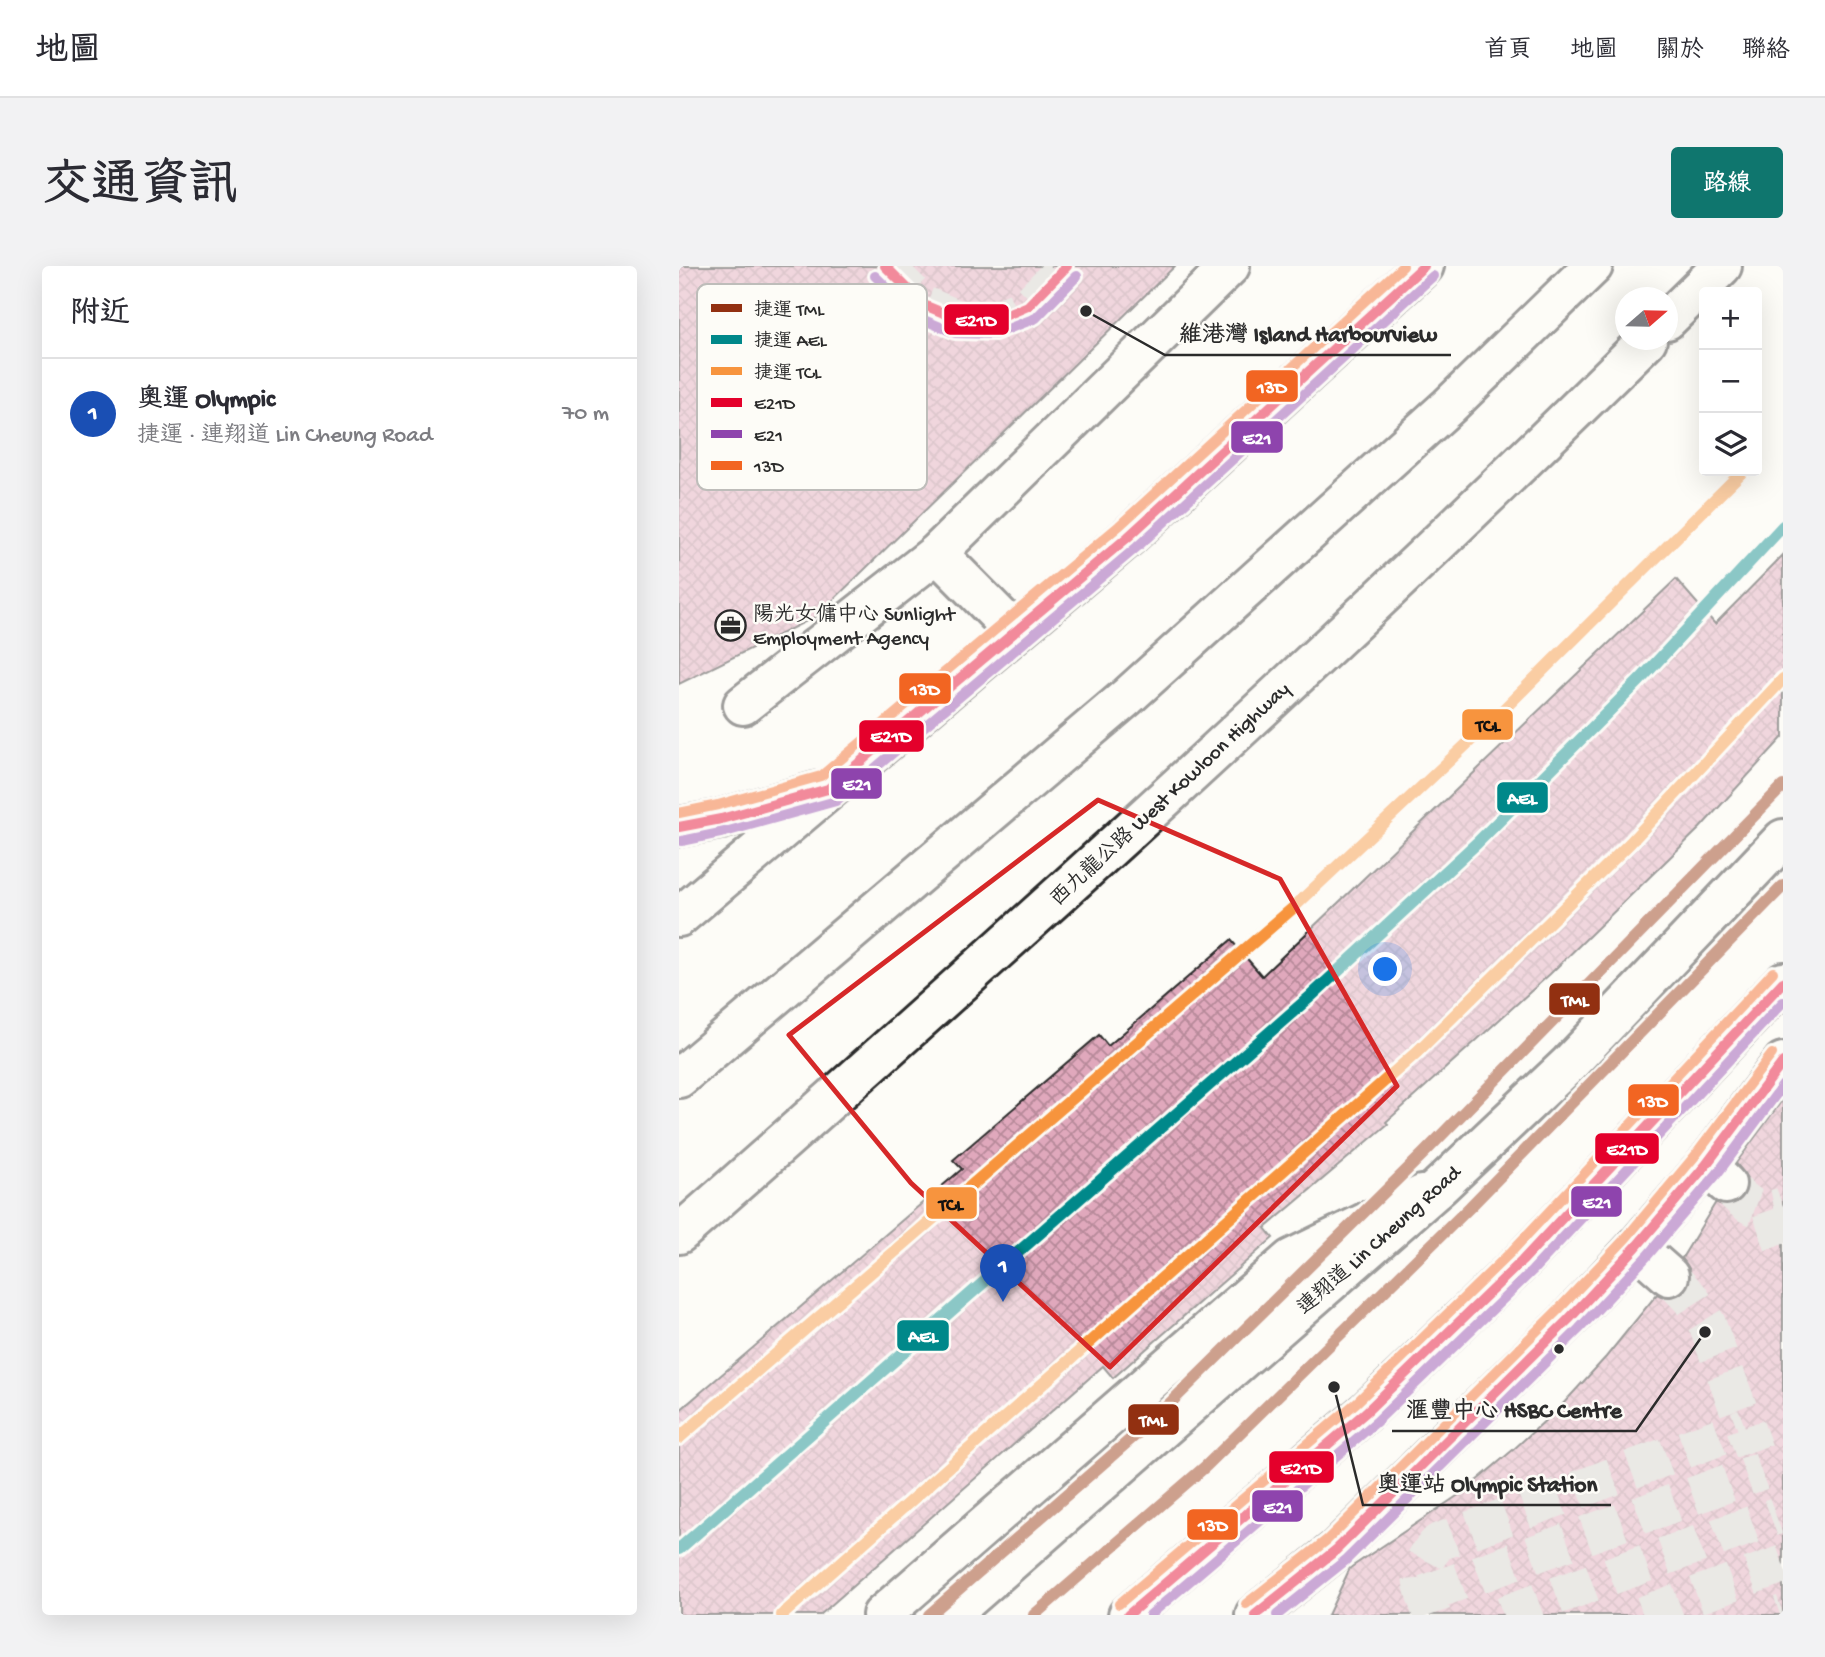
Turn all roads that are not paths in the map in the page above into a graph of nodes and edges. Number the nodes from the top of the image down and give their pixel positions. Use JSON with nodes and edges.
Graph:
{"nodes":[{"id":1,"x":1230,"y":266,"type":"edge"},
{"id":2,"x":1424,"y":266,"type":"edge"},
{"id":3,"x":1593,"y":266,"type":"edge"},
{"id":4,"x":1722,"y":266,"type":"edge"},
{"id":5,"x":1678,"y":310,"type":"edge"},
{"id":6,"x":1637,"y":350,"type":"edge"},
{"id":7,"x":937,"y":554,"type":"junction"},
{"id":8,"x":1015,"y":632,"type":"junction"},
{"id":9,"x":743,"y":705,"type":"dead end"},
{"id":10,"x":828,"y":789,"type":"junction"},
{"id":11,"x":679,"y":827,"type":"edge"},
{"id":12,"x":1783,"y":839,"type":"edge"},
{"id":13,"x":679,"y":917,"type":"edge"},
{"id":14,"x":1783,"y":982,"type":"edge"},
{"id":15,"x":1783,"y":1062,"type":"edge"},
{"id":16,"x":679,"y":1078,"type":"edge"},
{"id":17,"x":1439,"y":1187,"type":"junction"},
{"id":18,"x":679,"y":1234,"type":"edge"},
{"id":19,"x":1636,"y":1247,"type":"junction"},
{"id":20,"x":1669,"y":1276,"type":"tunnel mouth"},
{"id":21,"x":882,"y":1615,"type":"edge"},
{"id":22,"x":950,"y":1615,"type":"edge"},
{"id":23,"x":1128,"y":1615,"type":"edge"},
{"id":24,"x":1255,"y":1615,"type":"edge"}],
"edges":[{"from":1,"to":7,"type":"main road"},
{"from":2,"to":8,"type":"main road"},
{"from":3,"to":16,"type":"main road"},
{"from":4,"to":5,"type":"main road"},
{"from":6,"to":18,"type":"main road","name":"西九龍公路 West Kowloon Highway"},
{"from":7,"to":8,"type":"main road"},
{"from":7,"to":9,"type":"main road"},
{"from":8,"to":10,"type":"main road"},
{"from":10,"to":11,"type":"main road"},
{"from":10,"to":13,"type":"main road"},
{"from":12,"to":17,"type":"main road","name":"連翔道 Lin Cheung Road"},
{"from":14,"to":23,"type":"main road"},
{"from":15,"to":19,"type":"main road"},
{"from":17,"to":21,"type":"main road"},
{"from":17,"to":22,"type":"main road","name":"連翔道 Lin Cheung Road"},
{"from":19,"to":20,"type":"main road"},
{"from":19,"to":24,"type":"main road"}]}
